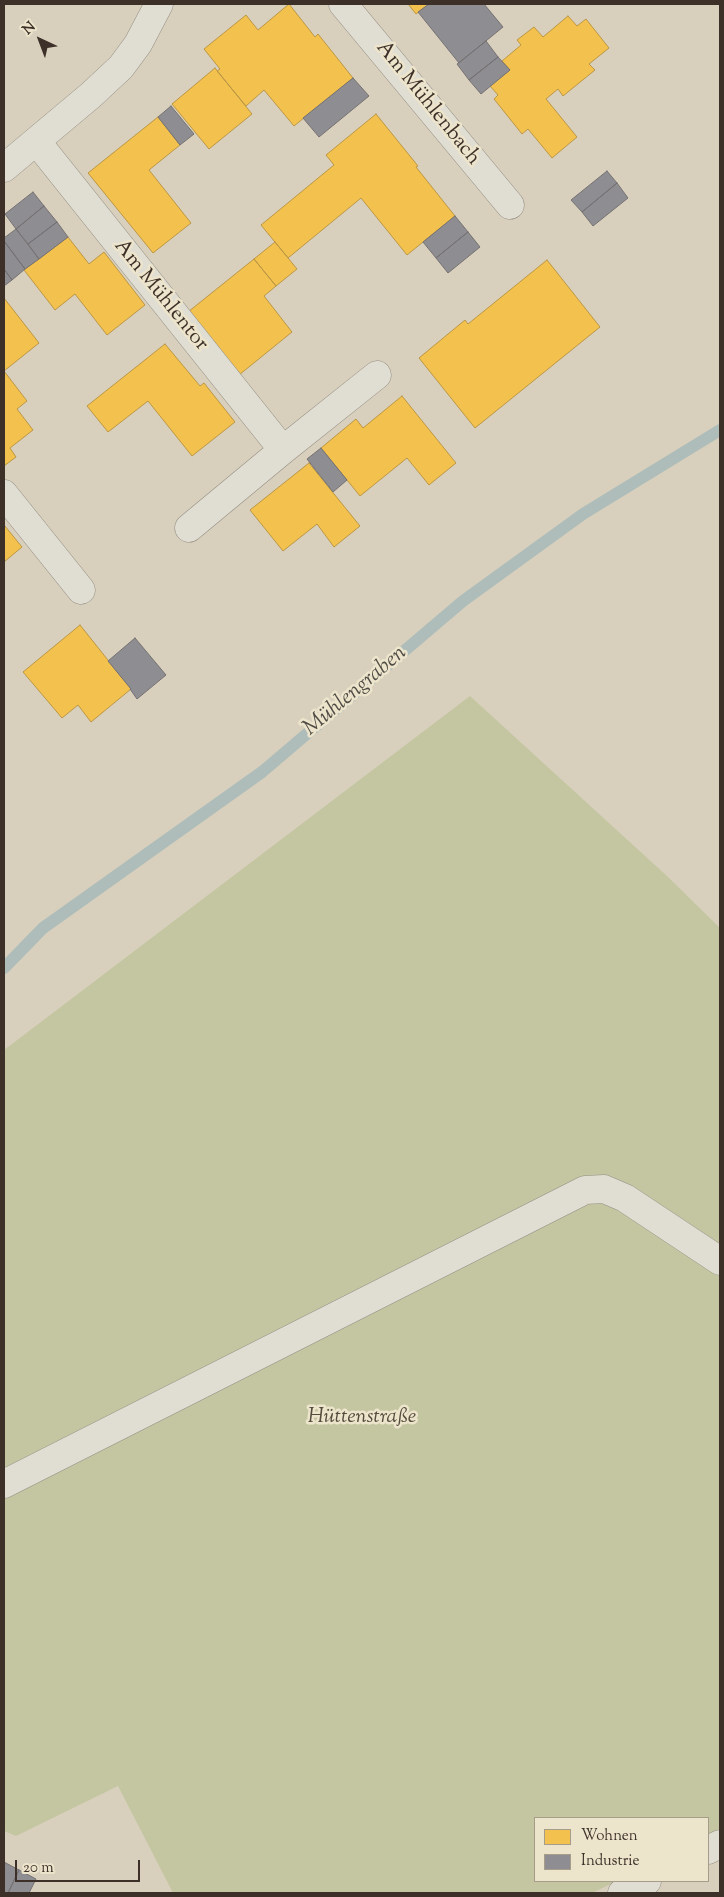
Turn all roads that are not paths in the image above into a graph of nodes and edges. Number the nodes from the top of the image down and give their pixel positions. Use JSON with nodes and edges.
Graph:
{"nodes":[{"id":1,"x":159,"y":4,"type":"edge"},
{"id":2,"x":343,"y":4,"type":"edge"},
{"id":3,"x":37,"y":142,"type":"junction"},
{"id":4,"x":4,"y":168,"type":"edge"},
{"id":5,"x":510,"y":205,"type":"dead end"},
{"id":6,"x":377,"y":376,"type":"dead end"},
{"id":7,"x":283,"y":450,"type":"junction"},
{"id":8,"x":4,"y":494,"type":"edge"},
{"id":9,"x":189,"y":528,"type":"dead end"},
{"id":10,"x":81,"y":590,"type":"dead end"},
{"id":11,"x":720,"y":1262,"type":"edge"},
{"id":12,"x":4,"y":1484,"type":"edge"},
{"id":13,"x":645,"y":1882,"type":"edge"},
{"id":14,"x":622,"y":1893,"type":"edge"}],
"edges":[{"from":1,"to":3,"type":"street"},
{"from":2,"to":5,"type":"street","name":"Am Mühlenbach"},
{"from":3,"to":4,"type":"street"},
{"from":3,"to":7,"type":"street","name":"Am Mühlentor"},
{"from":6,"to":7,"type":"street"},
{"from":7,"to":9,"type":"street"},
{"from":8,"to":10,"type":"street"},
{"from":11,"to":12,"type":"street"},
{"from":13,"to":14,"type":"street"}]}
